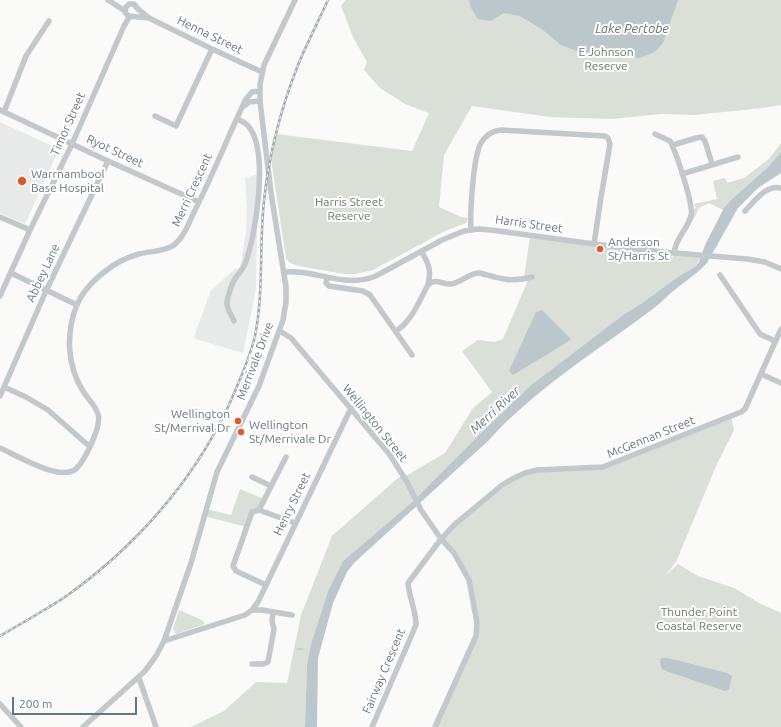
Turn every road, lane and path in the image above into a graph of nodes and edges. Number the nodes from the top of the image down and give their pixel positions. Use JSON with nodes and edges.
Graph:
{"nodes":[{"id":1,"x":108,"y":0,"type":"edge"},
{"id":2,"x":295,"y":0,"type":"edge"},
{"id":3,"x":131,"y":8,"type":"edge"},
{"id":4,"x":49,"y":21,"type":"dead end"},
{"id":5,"x":212,"y":49,"type":"junction"},
{"id":6,"x":262,"y":72,"type":"junction"},
{"id":7,"x":260,"y":91,"type":"junction"},
{"id":8,"x":260,"y":102,"type":"junction"},
{"id":9,"x":242,"y":108,"type":"junction"},
{"id":10,"x":2,"y":111,"type":"edge"},
{"id":11,"x":154,"y":116,"type":"dead end"},
{"id":12,"x":237,"y":119,"type":"junction"},
{"id":13,"x":655,"y":134,"type":"dead end"},
{"id":14,"x":72,"y":144,"type":"junction"},
{"id":15,"x":673,"y":145,"type":"junction"},
{"id":16,"x":738,"y":156,"type":"dead end"},
{"id":17,"x":108,"y":161,"type":"junction"},
{"id":18,"x":712,"y":164,"type":"junction"},
{"id":19,"x":682,"y":174,"type":"junction"},
{"id":20,"x":779,"y":187,"type":"edge"},
{"id":21,"x":199,"y":202,"type":"junction"},
{"id":22,"x":745,"y":211,"type":"dead end"},
{"id":23,"x":0,"y":217,"type":"edge"},
{"id":24,"x":30,"y":230,"type":"junction"},
{"id":25,"x":471,"y":230,"type":"junction"},
{"id":26,"x":594,"y":244,"type":"junction"},
{"id":27,"x":421,"y":251,"type":"junction"},
{"id":28,"x":674,"y":253,"type":"junction"},
{"id":29,"x":428,"y":263,"type":"junction"},
{"id":30,"x":781,"y":269,"type":"edge"},
{"id":31,"x":284,"y":272,"type":"junction"},
{"id":32,"x":10,"y":273,"type":"junction"},
{"id":33,"x":720,"y":275,"type":"dead end"},
{"id":34,"x":532,"y":277,"type":"dead end"},
{"id":35,"x":327,"y":278,"type":"junction"},
{"id":36,"x":440,"y":281,"type":"junction"},
{"id":37,"x":426,"y":288,"type":"junction"},
{"id":38,"x":46,"y":291,"type":"junction"},
{"id":39,"x":0,"y":296,"type":"edge"},
{"id":40,"x":77,"y":305,"type":"junction"},
{"id":41,"x":234,"y":321,"type":"dead end"},
{"id":42,"x":781,"y":329,"type":"edge"},
{"id":43,"x":280,"y":331,"type":"junction"},
{"id":44,"x":396,"y":331,"type":"junction"},
{"id":45,"x":775,"y":341,"type":"junction"},
{"id":46,"x":412,"y":355,"type":"dead end"},
{"id":47,"x":762,"y":374,"type":"junction"},
{"id":48,"x":781,"y":383,"type":"edge"},
{"id":49,"x":4,"y":387,"type":"junction"},
{"id":50,"x":0,"y":396,"type":"edge"},
{"id":51,"x":351,"y":408,"type":"junction"},
{"id":52,"x":89,"y":446,"type":"junction"},
{"id":53,"x":0,"y":448,"type":"edge"},
{"id":54,"x":286,"y":457,"type":"dead end"},
{"id":55,"x":252,"y":477,"type":"dead end"},
{"id":56,"x":271,"y":486,"type":"junction"},
{"id":57,"x":259,"y":510,"type":"junction"},
{"id":58,"x":295,"y":523,"type":"junction"},
{"id":59,"x":441,"y":539,"type":"junction"},
{"id":60,"x":266,"y":585,"type":"junction"},
{"id":61,"x":252,"y":610,"type":"junction"},
{"id":62,"x":273,"y":612,"type":"junction"},
{"id":63,"x":292,"y":615,"type":"dead end"},
{"id":64,"x":164,"y":641,"type":"junction"},
{"id":65,"x":252,"y":664,"type":"dead end"},
{"id":66,"x":138,"y":678,"type":"junction"},
{"id":67,"x":133,"y":683,"type":"junction"},
{"id":68,"x":0,"y":704,"type":"edge"},
{"id":69,"x":147,"y":704,"type":"junction"},
{"id":70,"x":21,"y":727,"type":"edge"},
{"id":71,"x":83,"y":727,"type":"edge"},
{"id":72,"x":156,"y":727,"type":"edge"},
{"id":73,"x":372,"y":727,"type":"edge"},
{"id":74,"x":435,"y":727,"type":"edge"}],
"edges":[{"from":1,"to":3,"type":"street"},
{"from":2,"to":6,"type":"street","name":"Merrivale Drive"},
{"from":3,"to":5,"type":"street","name":"Henna Street"},
{"from":3,"to":14,"type":"street","name":"Timor Street"},
{"from":4,"to":10,"type":"street"},
{"from":5,"to":6,"type":"street","name":"Henna Street"},
{"from":5,"to":11,"type":"street"},
{"from":6,"to":7,"type":"street","name":"Merrivale Drive"},
{"from":7,"to":8,"type":"street","name":"Merrivale Drive"},
{"from":7,"to":9,"type":"street","name":"Merri Crescent"},
{"from":8,"to":9,"type":"street"},
{"from":8,"to":31,"type":"street","name":"Merrivale Drive"},
{"from":9,"to":12,"type":"street","name":"Merri Crescent"},
{"from":10,"to":14,"type":"street","name":"Ryot Street"},
{"from":12,"to":21,"type":"street","name":"Merri Crescent"},
{"from":12,"to":41,"type":"street"},
{"from":13,"to":15,"type":"street"},
{"from":14,"to":17,"type":"street","name":"Ryot Street"},
{"from":14,"to":24,"type":"street","name":"Timor Street"},
{"from":15,"to":18,"type":"street"},
{"from":15,"to":19,"type":"street"},
{"from":16,"to":18,"type":"street"},
{"from":17,"to":21,"type":"street","name":"Ryot Street"},
{"from":17,"to":38,"type":"street","name":"Abbey Lane"},
{"from":18,"to":19,"type":"street"},
{"from":19,"to":28,"type":"street"},
{"from":20,"to":22,"type":"street"},
{"from":21,"to":40,"type":"street","name":"Merri Crescent"},
{"from":23,"to":24,"type":"street"},
{"from":24,"to":32,"type":"street","name":"Timor Street"},
{"from":25,"to":26,"type":"street","name":"Harris Street"},
{"from":25,"to":26,"type":"street"},
{"from":25,"to":27,"type":"street","name":"Harris Street"},
{"from":26,"to":28,"type":"street","name":"Harris Street"},
{"from":27,"to":29,"type":"street"},
{"from":27,"to":35,"type":"street","name":"Harris Street"},
{"from":28,"to":30,"type":"street","name":"Harris Street"},
{"from":29,"to":36,"type":"street"},
{"from":29,"to":37,"type":"street"},
{"from":31,"to":35,"type":"street","name":"Harris Street"},
{"from":31,"to":43,"type":"street","name":"Merrivale Drive"},
{"from":32,"to":38,"type":"street"},
{"from":32,"to":39,"type":"street","name":"Timor Street"},
{"from":33,"to":45,"type":"street"},
{"from":34,"to":36,"type":"street"},
{"from":35,"to":44,"type":"street"},
{"from":36,"to":37,"type":"street"},
{"from":37,"to":44,"type":"street"},
{"from":38,"to":40,"type":"street"},
{"from":38,"to":49,"type":"street","name":"Abbey Lane"},
{"from":40,"to":52,"type":"street","name":"Merri Crescent"},
{"from":42,"to":45,"type":"street"},
{"from":43,"to":51,"type":"street","name":"Wellington Street"},
{"from":43,"to":64,"type":"street","name":"Merrivale Drive"},
{"from":44,"to":46,"type":"street"},
{"from":45,"to":47,"type":"street"},
{"from":47,"to":48,"type":"street"},
{"from":47,"to":59,"type":"street","name":"McGennan Street"},
{"from":49,"to":50,"type":"street","name":"Abbey Lane"},
{"from":49,"to":52,"type":"street"},
{"from":51,"to":58,"type":"street","name":"Henry Street"},
{"from":51,"to":59,"type":"street","name":"Wellington Street"},
{"from":52,"to":53,"type":"street","name":"Merri Crescent"},
{"from":54,"to":56,"type":"street"},
{"from":55,"to":56,"type":"street"},
{"from":56,"to":57,"type":"street"},
{"from":57,"to":58,"type":"street"},
{"from":57,"to":60,"type":"street"},
{"from":58,"to":60,"type":"street","name":"Henry Street"},
{"from":59,"to":73,"type":"street","name":"Fairway Crescent"},
{"from":59,"to":74,"type":"street","name":"Wellington Street"},
{"from":60,"to":61,"type":"street","name":"Henry Street"},
{"from":61,"to":62,"type":"street"},
{"from":61,"to":64,"type":"street"},
{"from":62,"to":63,"type":"street"},
{"from":62,"to":65,"type":"street"},
{"from":64,"to":66,"type":"street","name":"Merrivale Drive"},
{"from":66,"to":67,"type":"street","name":"Merrivale Drive"},
{"from":66,"to":69,"type":"street"},
{"from":67,"to":69,"type":"street"},
{"from":67,"to":71,"type":"street","name":"Merrivale Drive"},
{"from":68,"to":70,"type":"street"},
{"from":69,"to":72,"type":"street"}]}
